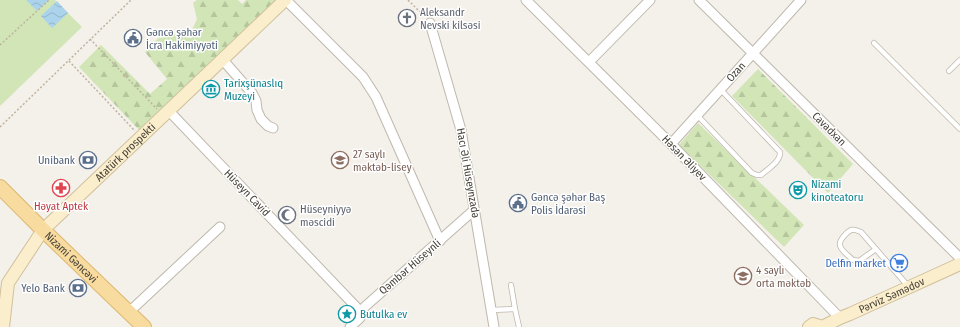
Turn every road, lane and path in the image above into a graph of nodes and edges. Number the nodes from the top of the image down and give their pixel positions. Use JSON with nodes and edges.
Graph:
{"nodes":[{"id":1,"x":49,"y":0,"type":"edge"},
{"id":2,"x":131,"y":0,"type":"edge"},
{"id":3,"x":286,"y":0,"type":"edge"},
{"id":4,"x":408,"y":0,"type":"edge"},
{"id":5,"x":526,"y":0,"type":"edge"},
{"id":6,"x":650,"y":0,"type":"edge"},
{"id":7,"x":699,"y":0,"type":"edge"},
{"id":8,"x":801,"y":0,"type":"edge"},
{"id":9,"x":430,"y":22,"type":"joint"},
{"id":10,"x":90,"y":39,"type":"junction"},
{"id":11,"x":874,"y":43,"type":"dead end"},
{"id":12,"x":0,"y":45,"type":"edge"},
{"id":13,"x":753,"y":54,"type":"junction"},
{"id":14,"x":222,"y":59,"type":"junction"},
{"id":15,"x":960,"y":60,"type":"edge"},
{"id":16,"x":68,"y":61,"type":"junction"},
{"id":17,"x":589,"y":62,"type":"junction"},
{"id":18,"x":949,"y":71,"type":"dead end"},
{"id":19,"x":721,"y":90,"type":"junction"},
{"id":20,"x":165,"y":113,"type":"junction"},
{"id":21,"x":697,"y":115,"type":"junction"},
{"id":22,"x":0,"y":126,"type":"edge"},
{"id":23,"x":273,"y":128,"type":"dead end"},
{"id":24,"x":960,"y":129,"type":"edge"},
{"id":25,"x":141,"y":136,"type":"junction"},
{"id":26,"x":671,"y":144,"type":"junction"},
{"id":27,"x":0,"y":187,"type":"edge"},
{"id":28,"x":474,"y":210,"type":"junction"},
{"id":29,"x":220,"y":228,"type":"dead end"},
{"id":30,"x":43,"y":230,"type":"junction"},
{"id":31,"x":440,"y":241,"type":"junction"},
{"id":32,"x":876,"y":249,"type":"junction"},
{"id":33,"x":960,"y":258,"type":"edge"},
{"id":34,"x":960,"y":264,"type":"edge"},
{"id":35,"x":511,"y":285,"type":"dead end"},
{"id":36,"x":909,"y":287,"type":"junction"},
{"id":37,"x":515,"y":309,"type":"junction"},
{"id":38,"x":491,"y":310,"type":"junction"},
{"id":39,"x":360,"y":311,"type":"junction"},
{"id":40,"x":128,"y":313,"type":"junction"},
{"id":41,"x":840,"y":318,"type":"junction"},
{"id":42,"x":3,"y":327,"type":"edge"},
{"id":43,"x":144,"y":327,"type":"edge"},
{"id":44,"x":350,"y":327,"type":"edge"},
{"id":45,"x":494,"y":327,"type":"edge"},
{"id":46,"x":519,"y":327,"type":"edge"},
{"id":47,"x":809,"y":327,"type":"edge"},
{"id":48,"x":822,"y":327,"type":"edge"}],
"edges":[{"from":1,"to":12,"type":"path"},
{"from":2,"to":10,"type":"path"},
{"from":3,"to":14,"type":"main road","name":"Atatürk prospekti"},
{"from":3,"to":31,"type":"street"},
{"from":4,"to":9,"type":"path"},
{"from":5,"to":17,"type":"street","name":"Həsən Əliyev"},
{"from":6,"to":17,"type":"street"},
{"from":7,"to":13,"type":"street","name":"Cavadxan"},
{"from":8,"to":13,"type":"street","name":"Ozan"},
{"from":9,"to":28,"type":"street","name":"Hacı Əli Hüseynzadə"},
{"from":10,"to":16,"type":"path"},
{"from":10,"to":20,"type":"path"},
{"from":11,"to":24,"type":"lane"},
{"from":13,"to":19,"type":"street","name":"Ozan"},
{"from":13,"to":33,"type":"street","name":"Cavadxan"},
{"from":14,"to":20,"type":"main road","name":"Atatürk prospekti"},
{"from":14,"to":23,"type":"street"},
{"from":15,"to":18,"type":"lane"},
{"from":16,"to":22,"type":"path"},
{"from":16,"to":25,"type":"path"},
{"from":17,"to":26,"type":"street","name":"Həsən Əliyev"},
{"from":19,"to":21,"type":"street","name":"Ozan"},
{"from":19,"to":21,"type":"lane"},
{"from":20,"to":25,"type":"main road","name":"Atatürk prospekti"},
{"from":20,"to":39,"type":"street","name":"Hüseyn Cavid"},
{"from":21,"to":26,"type":"street","name":"Ozan"},
{"from":25,"to":30,"type":"main road","name":"Atatürk prospekti"},
{"from":26,"to":41,"type":"street","name":"Həsən Əliyev"},
{"from":27,"to":30,"type":"main road","name":"Nizami Gəncəvi"},
{"from":28,"to":31,"type":"street","name":"Qəmbər Hüseynli"},
{"from":28,"to":38,"type":"street","name":"Hacı Əli Hüseynzadə"},
{"from":29,"to":40,"type":"street"},
{"from":30,"to":40,"type":"main road","name":"Nizami Gəncəvi"},
{"from":30,"to":42,"type":"main road","name":"Atatürk prospekti"},
{"from":31,"to":39,"type":"street","name":"Qəmbər Hüseynli"},
{"from":32,"to":32,"type":"lane"},
{"from":32,"to":36,"type":"lane"},
{"from":34,"to":36,"type":"main road","name":"Pərviz Səmədov"},
{"from":35,"to":37,"type":"lane"},
{"from":36,"to":41,"type":"main road","name":"Pərviz Səmədov"},
{"from":37,"to":38,"type":"lane"},
{"from":37,"to":46,"type":"lane"},
{"from":38,"to":45,"type":"street","name":"Hacı Əli Hüseynzadə"},
{"from":39,"to":44,"type":"street","name":"Qəmbər Hüseynli"},
{"from":40,"to":43,"type":"main road","name":"Nizami Gəncəvi"},
{"from":41,"to":48,"type":"main road","name":"Pərviz Səmədov"},
{"from":47,"to":48,"type":"main road","name":"Pərviz Səmədov"}]}
